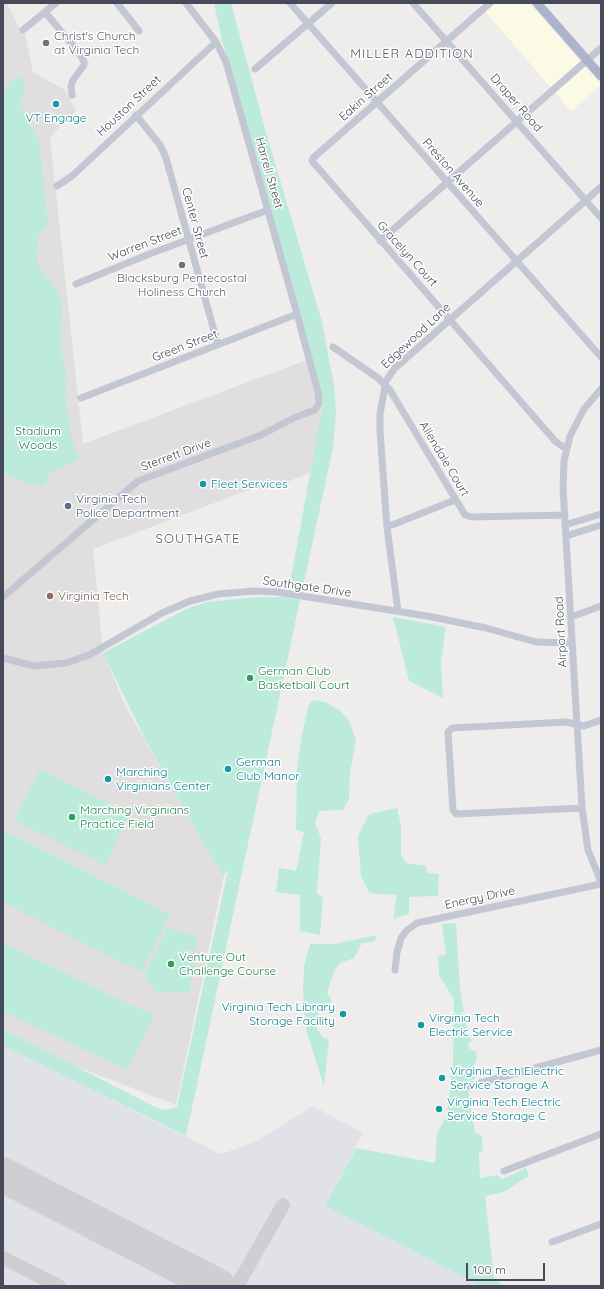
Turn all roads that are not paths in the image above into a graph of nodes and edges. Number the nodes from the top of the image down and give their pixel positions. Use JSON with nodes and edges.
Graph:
{"nodes":[{"id":1,"x":56,"y":3,"type":"edge"},
{"id":2,"x":117,"y":3,"type":"edge"},
{"id":3,"x":186,"y":3,"type":"edge"},
{"id":4,"x":290,"y":3,"type":"edge"},
{"id":5,"x":332,"y":3,"type":"edge"},
{"id":6,"x":413,"y":3,"type":"edge"},
{"id":7,"x":490,"y":3,"type":"edge"},
{"id":8,"x":537,"y":3,"type":"edge"},
{"id":9,"x":44,"y":12,"type":"junction"},
{"id":10,"x":308,"y":24,"type":"junction"},
{"id":11,"x":23,"y":30,"type":"dead end"},
{"id":12,"x":139,"y":31,"type":"dead end"},
{"id":13,"x":447,"y":41,"type":"junction"},
{"id":14,"x":216,"y":42,"type":"junction"},
{"id":15,"x":601,"y":48,"type":"edge"},
{"id":16,"x":586,"y":60,"type":"junction"},
{"id":17,"x":255,"y":69,"type":"dead end"},
{"id":18,"x":601,"y":76,"type":"edge"},
{"id":19,"x":72,"y":95,"type":"dead end"},
{"id":20,"x":377,"y":102,"type":"junction"},
{"id":21,"x":136,"y":115,"type":"junction"},
{"id":22,"x":517,"y":120,"type":"junction"},
{"id":23,"x":312,"y":161,"type":"joint"},
{"id":24,"x":446,"y":182,"type":"junction"},
{"id":25,"x":57,"y":186,"type":"dead end"},
{"id":26,"x":601,"y":187,"type":"edge"},
{"id":27,"x":586,"y":200,"type":"junction"},
{"id":28,"x":268,"y":210,"type":"junction"},
{"id":29,"x":601,"y":218,"type":"edge"},
{"id":30,"x":188,"y":239,"type":"junction"},
{"id":31,"x":380,"y":241,"type":"junction"},
{"id":32,"x":516,"y":261,"type":"junction"},
{"id":33,"x":76,"y":284,"type":"dead end"},
{"id":34,"x":297,"y":314,"type":"junction"},
{"id":35,"x":450,"y":319,"type":"junction"},
{"id":36,"x":218,"y":345,"type":"junction"},
{"id":37,"x":333,"y":347,"type":"dead end"},
{"id":38,"x":601,"y":357,"type":"edge"},
{"id":39,"x":309,"y":360,"type":"joint"},
{"id":40,"x":384,"y":384,"type":"junction"},
{"id":41,"x":601,"y":389,"type":"edge"},
{"id":42,"x":81,"y":398,"type":"dead end"},
{"id":43,"x":566,"y":449,"type":"junction"},
{"id":44,"x":455,"y":500,"type":"junction"},
{"id":45,"x":601,"y":514,"type":"edge"},
{"id":46,"x":565,"y":515,"type":"junction"},
{"id":47,"x":601,"y":524,"type":"edge"},
{"id":48,"x":565,"y":525,"type":"junction"},
{"id":49,"x":387,"y":527,"type":"junction"},
{"id":50,"x":566,"y":536,"type":"junction"},
{"id":51,"x":3,"y":597,"type":"edge"},
{"id":52,"x":601,"y":606,"type":"edge"},
{"id":53,"x":398,"y":611,"type":"junction"},
{"id":54,"x":571,"y":617,"type":"junction"},
{"id":55,"x":572,"y":643,"type":"junction"},
{"id":56,"x":3,"y":658,"type":"edge"},
{"id":57,"x":601,"y":720,"type":"edge"},
{"id":58,"x":577,"y":725,"type":"junction"},
{"id":59,"x":582,"y":808,"type":"junction"},
{"id":60,"x":601,"y":883,"type":"edge"},
{"id":61,"x":395,"y":970,"type":"dead end"},
{"id":62,"x":601,"y":1050,"type":"edge"},
{"id":63,"x":469,"y":1086,"type":"dead end"},
{"id":64,"x":601,"y":1134,"type":"edge"},
{"id":65,"x":504,"y":1171,"type":"dead end"},
{"id":66,"x":601,"y":1224,"type":"edge"},
{"id":67,"x":552,"y":1242,"type":"dead end"}],
"edges":[{"from":1,"to":9,"type":"street"},
{"from":2,"to":12,"type":"street"},
{"from":3,"to":14,"type":"street","name":"Harrell Street"},
{"from":4,"to":10,"type":"street","name":"Preston Avenue"},
{"from":5,"to":10,"type":"street"},
{"from":6,"to":13,"type":"street","name":"Draper Road"},
{"from":7,"to":13,"type":"street","name":"Eakin Street"},
{"from":8,"to":16,"type":"main road"},
{"from":9,"to":11,"type":"street"},
{"from":9,"to":19,"type":"street"},
{"from":10,"to":17,"type":"street"},
{"from":10,"to":20,"type":"street","name":"Preston Avenue"},
{"from":13,"to":20,"type":"street","name":"Eakin Street"},
{"from":13,"to":22,"type":"street","name":"Draper Road"},
{"from":14,"to":21,"type":"street","name":"Houston Street"},
{"from":14,"to":28,"type":"street","name":"Harrell Street"},
{"from":15,"to":16,"type":"street"},
{"from":16,"to":18,"type":"main road"},
{"from":16,"to":22,"type":"street"},
{"from":20,"to":23,"type":"street","name":"Eakin Street"},
{"from":20,"to":24,"type":"street","name":"Preston Avenue"},
{"from":21,"to":25,"type":"street","name":"Houston Street"},
{"from":21,"to":30,"type":"street","name":"Center Street"},
{"from":22,"to":24,"type":"street"},
{"from":22,"to":27,"type":"street","name":"Draper Road"},
{"from":23,"to":31,"type":"street","name":"Gracelyn Court"},
{"from":24,"to":31,"type":"street"},
{"from":24,"to":32,"type":"street","name":"Preston Avenue"},
{"from":26,"to":27,"type":"street","name":"Edgewood Lane"},
{"from":27,"to":29,"type":"street","name":"Draper Road"},
{"from":27,"to":32,"type":"street","name":"Edgewood Lane"},
{"from":28,"to":30,"type":"street","name":"Warren Street"},
{"from":28,"to":34,"type":"street","name":"Harrell Street"},
{"from":30,"to":33,"type":"street","name":"Warren Street"},
{"from":30,"to":36,"type":"street","name":"Center Street"},
{"from":31,"to":35,"type":"street","name":"Gracelyn Court"},
{"from":32,"to":35,"type":"street","name":"Edgewood Lane"},
{"from":32,"to":38,"type":"street","name":"Preston Avenue"},
{"from":34,"to":36,"type":"street","name":"Green Street"},
{"from":34,"to":39,"type":"street","name":"Harrell Street"},
{"from":35,"to":40,"type":"street","name":"Edgewood Lane"},
{"from":35,"to":43,"type":"street","name":"Gracelyn Court"},
{"from":36,"to":42,"type":"street","name":"Green Street"},
{"from":37,"to":40,"type":"street","name":"Allendale Court"},
{"from":39,"to":51,"type":"street","name":"Sterrett Drive"},
{"from":40,"to":44,"type":"street","name":"Allendale Court"},
{"from":40,"to":49,"type":"street","name":"Edgewood Lane"},
{"from":41,"to":43,"type":"street","name":"Airport Road"},
{"from":43,"to":46,"type":"street","name":"Airport Road"},
{"from":44,"to":46,"type":"street","name":"Allendale Court"},
{"from":44,"to":49,"type":"street"},
{"from":45,"to":48,"type":"street"},
{"from":46,"to":48,"type":"street","name":"Airport Road"},
{"from":47,"to":50,"type":"street"},
{"from":48,"to":50,"type":"street","name":"Airport Road"},
{"from":49,"to":53,"type":"street","name":"Edgewood Lane"},
{"from":50,"to":54,"type":"street","name":"Airport Road"},
{"from":52,"to":54,"type":"street"},
{"from":53,"to":55,"type":"street","name":"Southgate Drive"},
{"from":53,"to":56,"type":"street","name":"Southgate Drive"},
{"from":54,"to":55,"type":"street","name":"Airport Road"},
{"from":55,"to":58,"type":"street","name":"Airport Road"},
{"from":57,"to":58,"type":"street"},
{"from":58,"to":59,"type":"street","name":"Airport Road"},
{"from":58,"to":59,"type":"street"},
{"from":59,"to":60,"type":"street","name":"Airport Road"},
{"from":60,"to":61,"type":"street","name":"Energy Drive"},
{"from":62,"to":63,"type":"street"},
{"from":64,"to":65,"type":"street"},
{"from":66,"to":67,"type":"street"}]}
